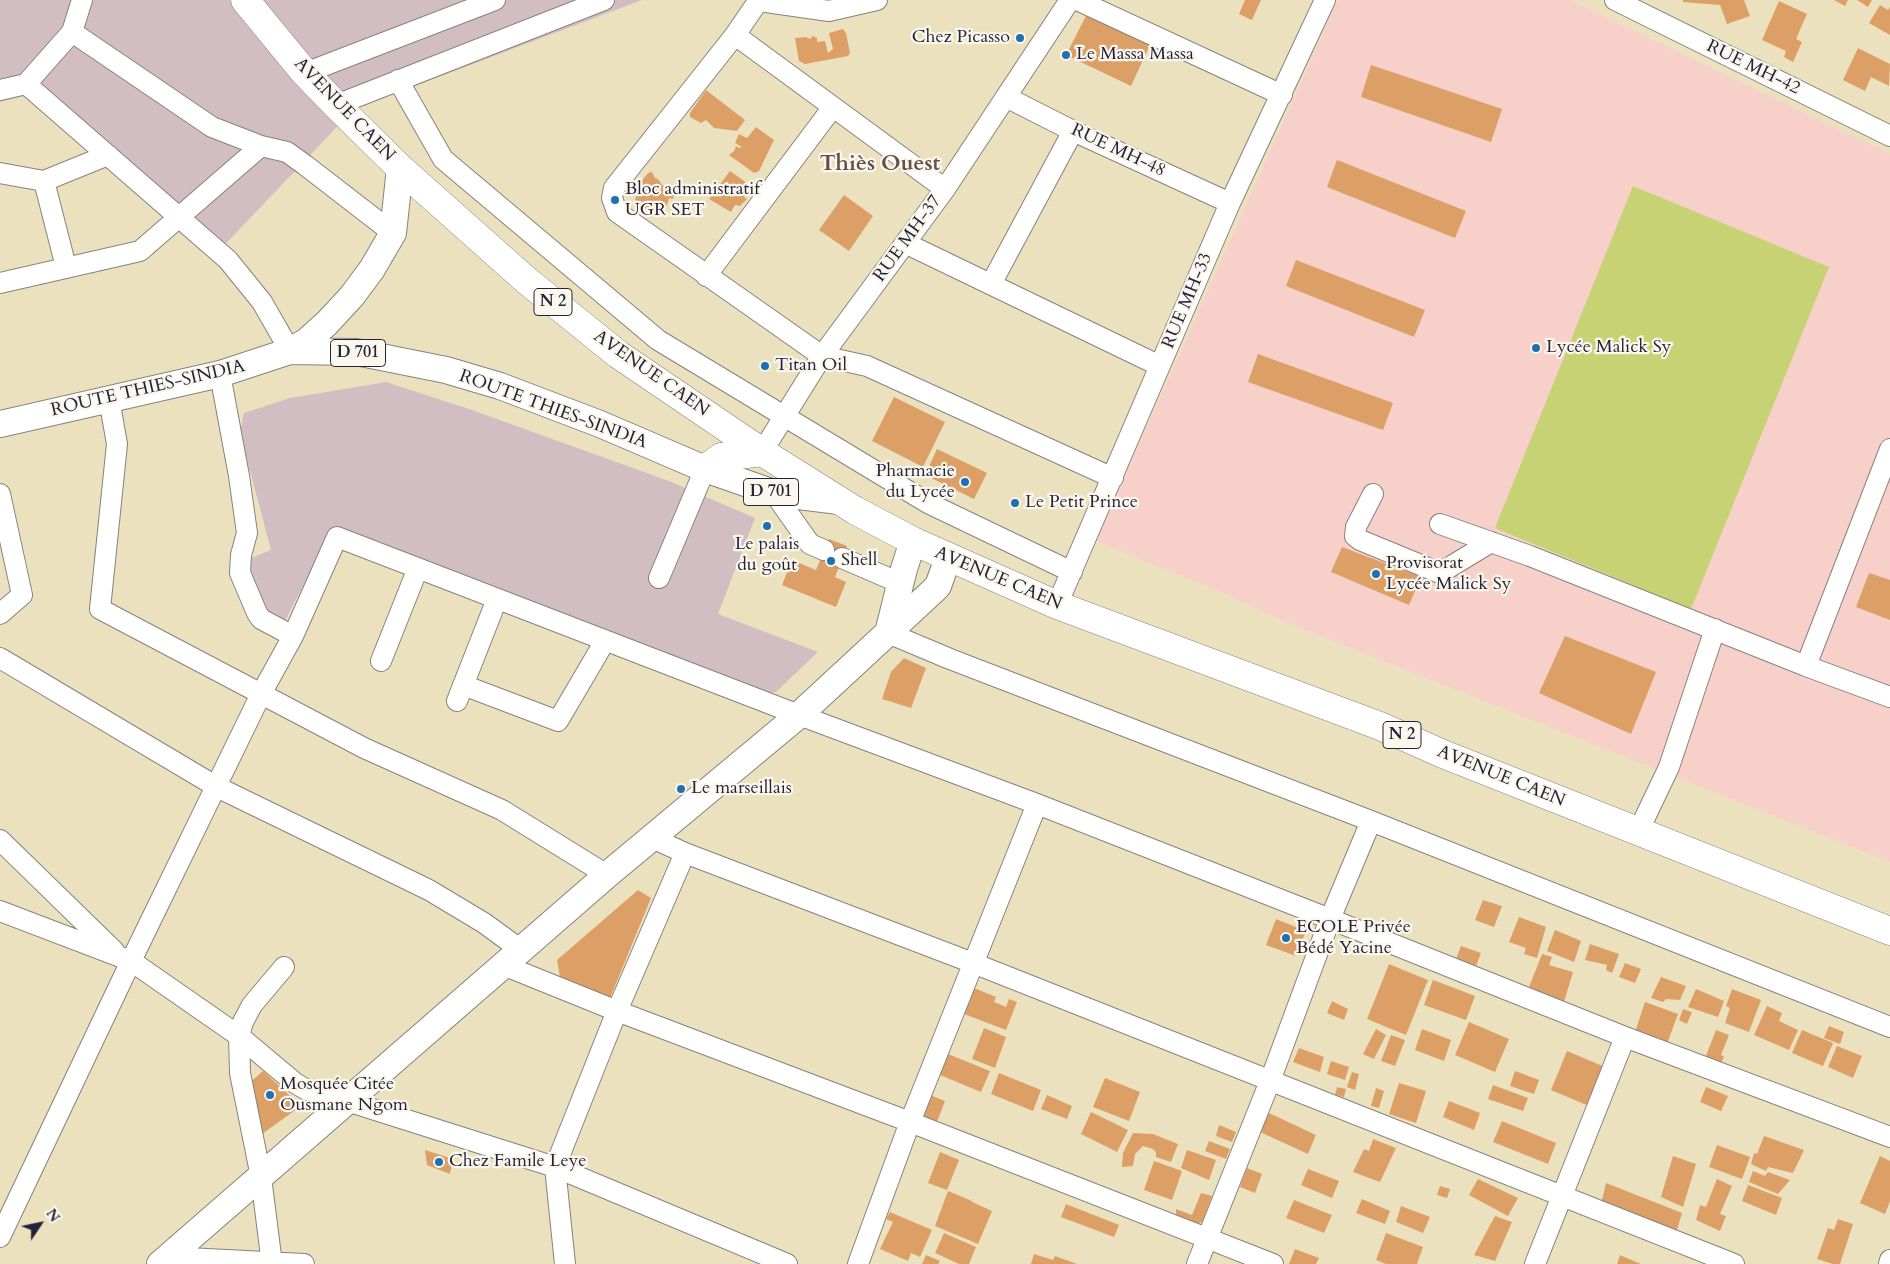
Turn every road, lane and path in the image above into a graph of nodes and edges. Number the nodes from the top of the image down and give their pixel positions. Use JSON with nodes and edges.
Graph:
{"nodes":[{"id":1,"x":82,"y":0,"type":"edge"},
{"id":2,"x":245,"y":0,"type":"edge"},
{"id":3,"x":495,"y":0,"type":"edge"},
{"id":4,"x":604,"y":0,"type":"edge"},
{"id":5,"x":877,"y":0,"type":"edge"},
{"id":6,"x":1070,"y":0,"type":"edge"},
{"id":7,"x":1076,"y":0,"type":"edge"},
{"id":8,"x":1325,"y":0,"type":"edge"},
{"id":9,"x":759,"y":1,"type":"edge"},
{"id":10,"x":1626,"y":2,"type":"edge"},
{"id":11,"x":72,"y":32,"type":"junction"},
{"id":12,"x":735,"y":35,"type":"junction"},
{"id":13,"x":305,"y":73,"type":"junction"},
{"id":14,"x":398,"y":80,"type":"junction"},
{"id":15,"x":26,"y":84,"type":"junction"},
{"id":16,"x":0,"y":90,"type":"edge"},
{"id":17,"x":1282,"y":95,"type":"junction"},
{"id":18,"x":1006,"y":97,"type":"junction"},
{"id":19,"x":336,"y":105,"type":"junction"},
{"id":20,"x":834,"y":107,"type":"junction"},
{"id":21,"x":1073,"y":131,"type":"junction"},
{"id":22,"x":1890,"y":136,"type":"edge"},
{"id":23,"x":261,"y":146,"type":"junction"},
{"id":24,"x":108,"y":155,"type":"junction"},
{"id":25,"x":400,"y":168,"type":"junction"},
{"id":26,"x":0,"y":173,"type":"edge"},
{"id":27,"x":44,"y":181,"type":"junction"},
{"id":28,"x":945,"y":189,"type":"junction"},
{"id":29,"x":1230,"y":203,"type":"junction"},
{"id":30,"x":179,"y":218,"type":"junction"},
{"id":31,"x":393,"y":234,"type":"junction"},
{"id":32,"x":905,"y":243,"type":"junction"},
{"id":33,"x":66,"y":267,"type":"junction"},
{"id":34,"x":706,"y":276,"type":"junction"},
{"id":35,"x":0,"y":283,"type":"edge"},
{"id":36,"x":991,"y":284,"type":"junction"},
{"id":37,"x":290,"y":351,"type":"junction"},
{"id":38,"x":822,"y":356,"type":"junction"},
{"id":39,"x":1160,"y":366,"type":"junction"},
{"id":40,"x":220,"y":374,"type":"junction"},
{"id":41,"x":108,"y":399,"type":"junction"},
{"id":42,"x":784,"y":417,"type":"junction"},
{"id":43,"x":0,"y":424,"type":"edge"},
{"id":44,"x":1890,"y":449,"type":"edge"},
{"id":45,"x":762,"y":452,"type":"junction"},
{"id":46,"x":705,"y":469,"type":"junction"},
{"id":47,"x":1113,"y":478,"type":"junction"},
{"id":48,"x":774,"y":493,"type":"junction"},
{"id":49,"x":0,"y":494,"type":"edge"},
{"id":50,"x":1373,"y":494,"type":"dead end"},
{"id":51,"x":839,"y":501,"type":"junction"},
{"id":52,"x":1440,"y":524,"type":"dead end"},
{"id":53,"x":913,"y":542,"type":"junction"},
{"id":54,"x":1491,"y":542,"type":"junction"},
{"id":55,"x":824,"y":550,"type":"dead end"},
{"id":56,"x":842,"y":558,"type":"dead end"},
{"id":57,"x":948,"y":558,"type":"junction"},
{"id":58,"x":418,"y":568,"type":"junction"},
{"id":59,"x":1072,"y":572,"type":"junction"},
{"id":60,"x":659,"y":578,"type":"dead end"},
{"id":61,"x":900,"y":583,"type":"junction"},
{"id":62,"x":497,"y":599,"type":"junction"},
{"id":63,"x":1057,"y":605,"type":"junction"},
{"id":64,"x":0,"y":614,"type":"edge"},
{"id":65,"x":1716,"y":629,"type":"junction"},
{"id":66,"x":888,"y":634,"type":"junction"},
{"id":67,"x":293,"y":636,"type":"junction"},
{"id":68,"x":605,"y":640,"type":"junction"},
{"id":69,"x":0,"y":658,"type":"edge"},
{"id":70,"x":382,"y":661,"type":"dead end"},
{"id":71,"x":1806,"y":666,"type":"junction"},
{"id":72,"x":261,"y":694,"type":"junction"},
{"id":73,"x":1890,"y":697,"type":"edge"},
{"id":74,"x":799,"y":715,"type":"junction"},
{"id":75,"x":217,"y":787,"type":"junction"},
{"id":76,"x":1038,"y":804,"type":"junction"},
{"id":77,"x":1371,"y":821,"type":"junction"},
{"id":78,"x":1638,"y":832,"type":"junction"},
{"id":79,"x":652,"y":838,"type":"junction"},
{"id":80,"x":0,"y":840,"type":"edge"},
{"id":81,"x":685,"y":853,"type":"junction"},
{"id":82,"x":607,"y":875,"type":"junction"},
{"id":83,"x":2,"y":916,"type":"edge"},
{"id":84,"x":1330,"y":918,"type":"junction"},
{"id":85,"x":1890,"y":932,"type":"edge"},
{"id":86,"x":512,"y":957,"type":"junction"},
{"id":87,"x":125,"y":959,"type":"junction"},
{"id":88,"x":974,"y":963,"type":"junction"},
{"id":89,"x":284,"y":967,"type":"dead end"},
{"id":90,"x":617,"y":1011,"type":"junction"},
{"id":91,"x":1890,"y":1027,"type":"edge"},
{"id":92,"x":238,"y":1036,"type":"junction"},
{"id":93,"x":1625,"y":1037,"type":"junction"},
{"id":94,"x":1270,"y":1081,"type":"junction"},
{"id":95,"x":347,"y":1101,"type":"junction"},
{"id":96,"x":910,"y":1122,"type":"junction"},
{"id":97,"x":1890,"y":1137,"type":"edge"},
{"id":98,"x":555,"y":1167,"type":"junction"},
{"id":99,"x":261,"y":1177,"type":"junction"},
{"id":100,"x":1562,"y":1196,"type":"junction"},
{"id":101,"x":0,"y":1238,"type":"edge"},
{"id":102,"x":1207,"y":1238,"type":"junction"},
{"id":103,"x":164,"y":1260,"type":"edge"},
{"id":104,"x":1890,"y":1260,"type":"edge"},
{"id":105,"x":272,"y":1264,"type":"edge"},
{"id":106,"x":304,"y":1264,"type":"edge"},
{"id":107,"x":565,"y":1264,"type":"edge"},
{"id":108,"x":787,"y":1264,"type":"edge"},
{"id":109,"x":858,"y":1264,"type":"edge"},
{"id":110,"x":1197,"y":1264,"type":"edge"},
{"id":111,"x":1273,"y":1264,"type":"edge"},
{"id":112,"x":1535,"y":1264,"type":"edge"},
{"id":113,"x":1734,"y":1264,"type":"edge"},
{"id":114,"x":1889,"y":1264,"type":"edge"}],
"edges":[{"from":1,"to":11,"type":"street"},
{"from":2,"to":13,"type":"highway","name":"AVENUE CAEN","number":"N 2"},
{"from":3,"to":13,"type":"street"},
{"from":4,"to":14,"type":"street"},
{"from":5,"to":9,"type":"street"},
{"from":6,"to":18,"type":"street","name":"RUE MH-37"},
{"from":7,"to":17,"type":"street"},
{"from":8,"to":17,"type":"street","name":"RUE MH-33"},
{"from":9,"to":12,"type":"street"},
{"from":10,"to":22,"type":"street","name":"RUE MH-42"},
{"from":11,"to":15,"type":"street"},
{"from":11,"to":23,"type":"street"},
{"from":12,"to":20,"type":"street"},
{"from":12,"to":34,"type":"street"},
{"from":13,"to":19,"type":"highway","name":"AVENUE CAEN","number":"N 2"},
{"from":14,"to":19,"type":"street"},
{"from":14,"to":42,"type":"street"},
{"from":15,"to":16,"type":"street"},
{"from":15,"to":24,"type":"street"},
{"from":17,"to":29,"type":"street","name":"RUE MH-33"},
{"from":18,"to":21,"type":"street","name":"RUE MH-48"},
{"from":18,"to":28,"type":"street","name":"RUE MH-37"},
{"from":19,"to":25,"type":"highway","name":"AVENUE CAEN","number":"N 2"},
{"from":20,"to":28,"type":"street"},
{"from":20,"to":34,"type":"street"},
{"from":21,"to":29,"type":"street","name":"RUE MH-48"},
{"from":21,"to":36,"type":"street"},
{"from":23,"to":30,"type":"street"},
{"from":23,"to":31,"type":"street"},
{"from":24,"to":27,"type":"street"},
{"from":24,"to":30,"type":"street"},
{"from":25,"to":31,"type":"main road"},
{"from":25,"to":45,"type":"highway","name":"AVENUE CAEN","number":"N 2"},
{"from":26,"to":27,"type":"street"},
{"from":27,"to":33,"type":"street"},
{"from":28,"to":32,"type":"street","name":"RUE MH-37"},
{"from":29,"to":39,"type":"street","name":"RUE MH-33"},
{"from":30,"to":33,"type":"street"},
{"from":30,"to":37,"type":"street"},
{"from":31,"to":37,"type":"main road"},
{"from":32,"to":36,"type":"street"},
{"from":32,"to":38,"type":"street","name":"RUE MH-37"},
{"from":33,"to":35,"type":"street"},
{"from":34,"to":38,"type":"street"},
{"from":36,"to":39,"type":"street"},
{"from":37,"to":40,"type":"main road","name":"ROUTE THIES-SINDIA","number":"D 701"},
{"from":37,"to":46,"type":"main road","name":"ROUTE THIES-SINDIA","number":"D 701"},
{"from":38,"to":42,"type":"street","name":"RUE MH-37"},
{"from":38,"to":47,"type":"street"},
{"from":39,"to":47,"type":"street","name":"RUE MH-33"},
{"from":40,"to":41,"type":"main road","name":"ROUTE THIES-SINDIA","number":"D 701"},
{"from":40,"to":67,"type":"street"},
{"from":41,"to":43,"type":"main road","name":"ROUTE THIES-SINDIA","number":"D 701"},
{"from":41,"to":72,"type":"street"},
{"from":42,"to":45,"type":"street","name":"RUE MH-37"},
{"from":42,"to":59,"type":"street"},
{"from":44,"to":71,"type":"street"},
{"from":45,"to":46,"type":"highway"},
{"from":45,"to":51,"type":"highway","name":"AVENUE CAEN","number":"N 2"},
{"from":46,"to":48,"type":"main road","name":"ROUTE THIES-SINDIA","number":"D 701"},
{"from":46,"to":60,"type":"street"},
{"from":47,"to":59,"type":"street","name":"RUE MH-33"},
{"from":48,"to":51,"type":"main road","name":"ROUTE THIES-SINDIA","number":"D 701"},
{"from":48,"to":55,"type":"street"},
{"from":49,"to":64,"type":"street"},
{"from":50,"to":54,"type":"street"},
{"from":51,"to":53,"type":"highway","name":"AVENUE CAEN","number":"N 2"},
{"from":52,"to":54,"type":"street"},
{"from":53,"to":57,"type":"highway","name":"AVENUE CAEN","number":"N 2"},
{"from":53,"to":61,"type":"main road"},
{"from":54,"to":65,"type":"street"},
{"from":56,"to":61,"type":"street"},
{"from":57,"to":63,"type":"highway","name":"AVENUE CAEN","number":"N 2"},
{"from":57,"to":66,"type":"main road"},
{"from":58,"to":62,"type":"street"},
{"from":58,"to":67,"type":"street"},
{"from":58,"to":70,"type":"street"},
{"from":59,"to":63,"type":"street","name":"RUE MH-33"},
{"from":61,"to":66,"type":"main road"},
{"from":62,"to":68,"type":"street"},
{"from":62,"to":68,"type":"street"},
{"from":63,"to":78,"type":"highway","name":"AVENUE CAEN","number":"N 2"},
{"from":65,"to":71,"type":"street"},
{"from":65,"to":78,"type":"street"},
{"from":66,"to":74,"type":"main road"},
{"from":66,"to":77,"type":"street"},
{"from":67,"to":72,"type":"street"},
{"from":68,"to":74,"type":"street"},
{"from":69,"to":75,"type":"street"},
{"from":71,"to":73,"type":"street"},
{"from":72,"to":75,"type":"street"},
{"from":72,"to":82,"type":"street"},
{"from":74,"to":76,"type":"street"},
{"from":74,"to":79,"type":"main road"},
{"from":75,"to":86,"type":"street"},
{"from":75,"to":87,"type":"street"},
{"from":76,"to":84,"type":"street"},
{"from":76,"to":88,"type":"street"},
{"from":77,"to":84,"type":"street"},
{"from":77,"to":91,"type":"street"},
{"from":78,"to":85,"type":"highway","name":"AVENUE CAEN","number":"N 2"},
{"from":79,"to":81,"type":"street"},
{"from":79,"to":82,"type":"main road"},
{"from":80,"to":87,"type":"street"},
{"from":81,"to":88,"type":"street"},
{"from":81,"to":90,"type":"street"},
{"from":82,"to":86,"type":"main road"},
{"from":83,"to":87,"type":"street"},
{"from":84,"to":93,"type":"street"},
{"from":84,"to":94,"type":"street"},
{"from":86,"to":90,"type":"street"},
{"from":86,"to":95,"type":"main road"},
{"from":87,"to":92,"type":"street"},
{"from":87,"to":101,"type":"street"},
{"from":88,"to":94,"type":"street"},
{"from":88,"to":96,"type":"street"},
{"from":89,"to":92,"type":"street"},
{"from":90,"to":96,"type":"street"},
{"from":90,"to":98,"type":"street"},
{"from":92,"to":95,"type":"street"},
{"from":92,"to":99,"type":"street"},
{"from":93,"to":97,"type":"street"},
{"from":93,"to":100,"type":"street"},
{"from":94,"to":100,"type":"street"},
{"from":94,"to":102,"type":"street"},
{"from":95,"to":98,"type":"street"},
{"from":95,"to":99,"type":"main road"},
{"from":96,"to":102,"type":"street"},
{"from":96,"to":109,"type":"street"},
{"from":98,"to":107,"type":"street"},
{"from":98,"to":108,"type":"street"},
{"from":99,"to":103,"type":"main road"},
{"from":99,"to":105,"type":"street"},
{"from":100,"to":112,"type":"street"},
{"from":100,"to":113,"type":"street"},
{"from":102,"to":110,"type":"street"},
{"from":102,"to":111,"type":"street"},
{"from":103,"to":105,"type":"street"},
{"from":104,"to":114,"type":"street"},
{"from":105,"to":106,"type":"street"}]}
